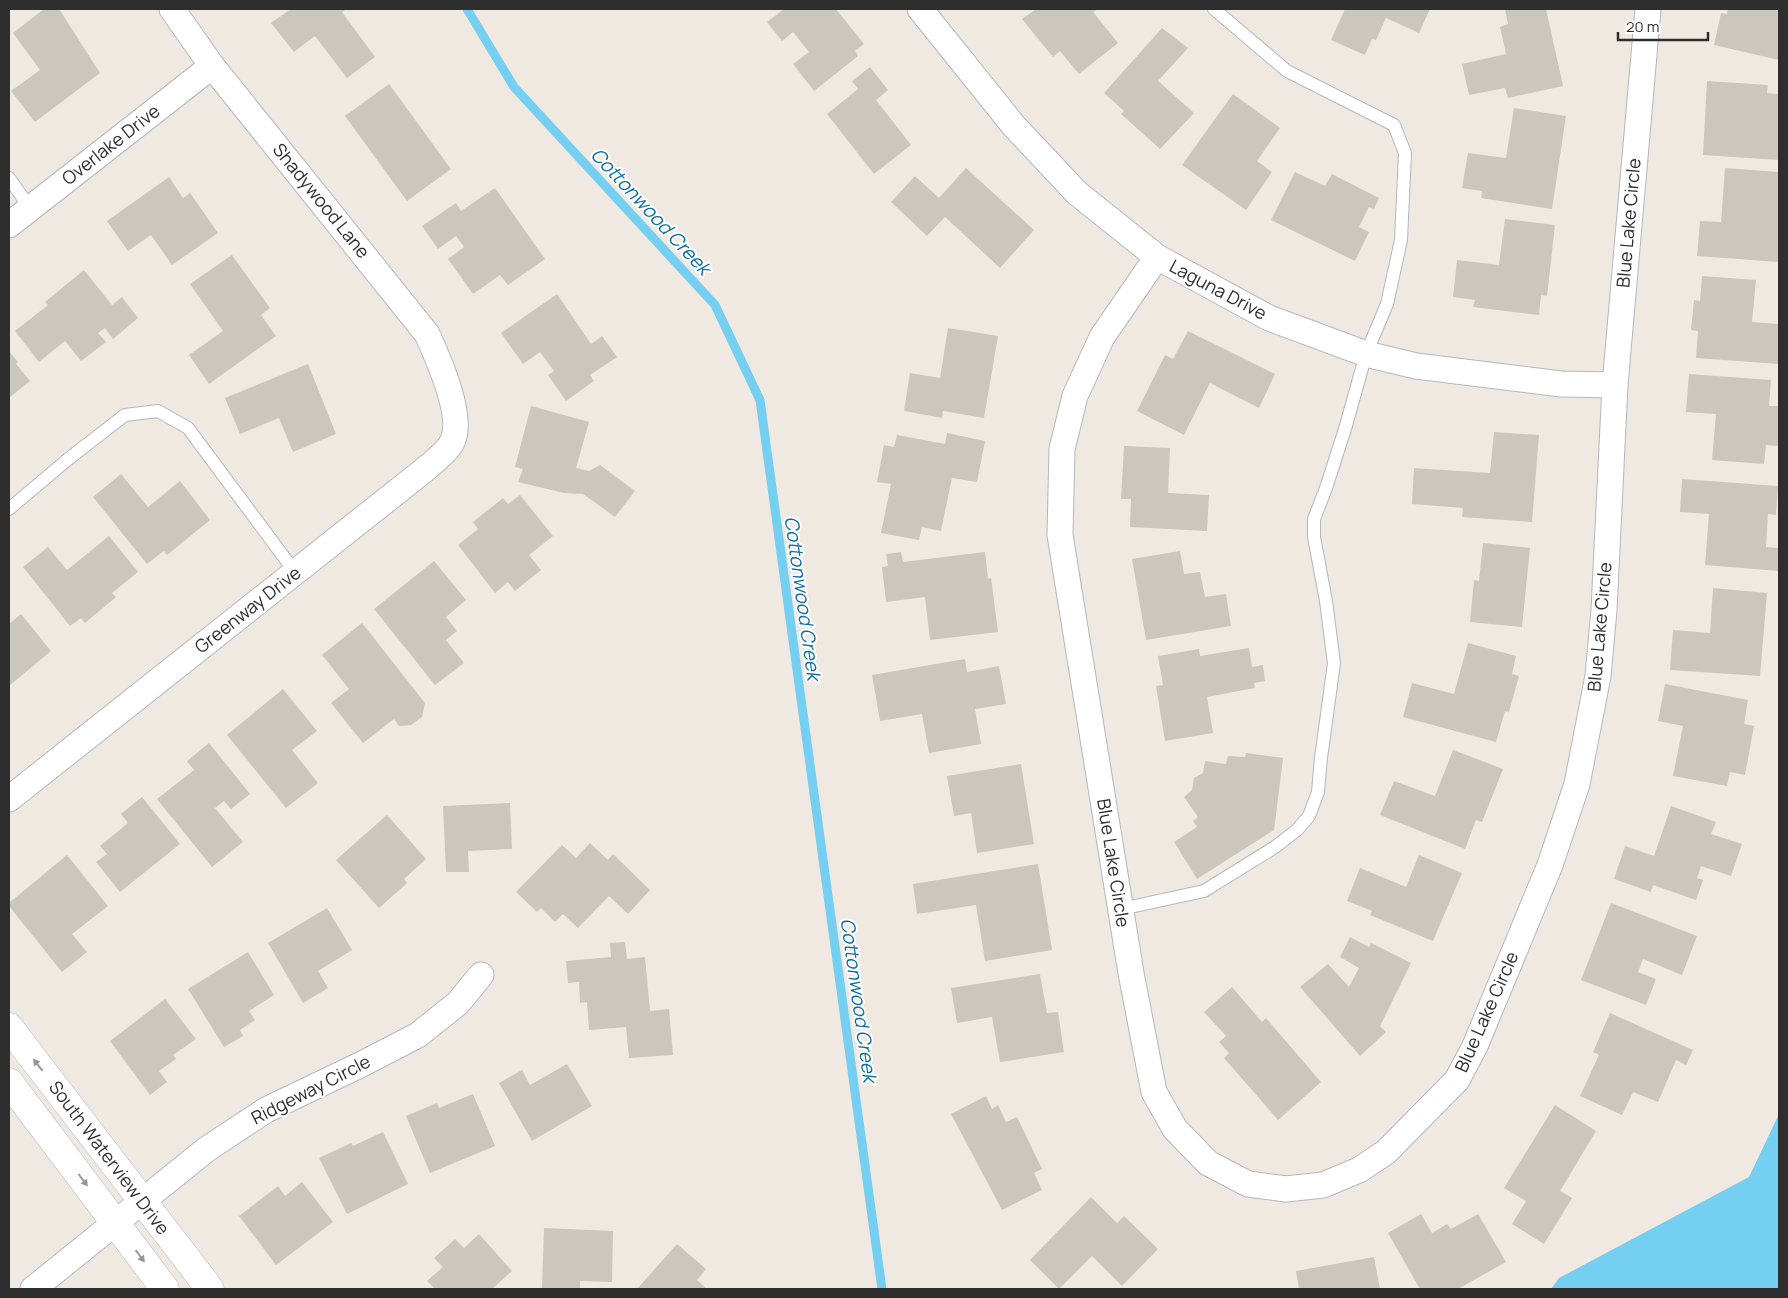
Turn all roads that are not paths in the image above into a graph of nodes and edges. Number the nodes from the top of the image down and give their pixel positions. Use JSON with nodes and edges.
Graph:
{"nodes":[{"id":1,"x":172,"y":9,"type":"edge"},
{"id":2,"x":920,"y":9,"type":"edge"},
{"id":3,"x":1214,"y":9,"type":"edge"},
{"id":4,"x":1648,"y":9,"type":"edge"},
{"id":5,"x":212,"y":66,"type":"junction"},
{"id":6,"x":9,"y":178,"type":"edge"},
{"id":7,"x":30,"y":208,"type":"junction"},
{"id":8,"x":9,"y":225,"type":"edge"},
{"id":9,"x":1156,"y":257,"type":"junction"},
{"id":10,"x":1366,"y":354,"type":"junction"},
{"id":11,"x":1615,"y":385,"type":"junction"},
{"id":12,"x":451,"y":402,"type":"joint"},
{"id":13,"x":9,"y":508,"type":"edge"},
{"id":14,"x":296,"y":572,"type":"junction"},
{"id":15,"x":9,"y":799,"type":"edge"},
{"id":16,"x":1121,"y":908,"type":"junction"},
{"id":17,"x":481,"y":976,"type":"dead end"},
{"id":18,"x":9,"y":1027,"type":"edge"},
{"id":19,"x":9,"y":1082,"type":"edge"},
{"id":20,"x":142,"y":1201,"type":"junction"},
{"id":21,"x":115,"y":1223,"type":"junction"},
{"id":22,"x":33,"y":1289,"type":"edge"},
{"id":23,"x":165,"y":1289,"type":"edge"},
{"id":24,"x":210,"y":1289,"type":"edge"}],
"edges":[{"from":1,"to":5,"type":"street","name":"Shadywood Lane"},
{"from":2,"to":9,"type":"street","name":"Laguna Drive"},
{"from":3,"to":10,"type":"lane"},
{"from":4,"to":11,"type":"street","name":"Blue Lake Circle"},
{"from":5,"to":7,"type":"street","name":"Overlake Drive"},
{"from":5,"to":12,"type":"street","name":"Shadywood Lane"},
{"from":6,"to":7,"type":"lane"},
{"from":7,"to":8,"type":"street","name":"Overlake Drive"},
{"from":9,"to":10,"type":"street","name":"Laguna Drive"},
{"from":9,"to":16,"type":"street","name":"Blue Lake Circle"},
{"from":10,"to":11,"type":"street","name":"Laguna Drive"},
{"from":10,"to":16,"type":"lane"},
{"from":11,"to":16,"type":"street","name":"Blue Lake Circle"},
{"from":12,"to":14,"type":"street","name":"Greenway Drive"},
{"from":13,"to":14,"type":"lane"},
{"from":14,"to":15,"type":"street","name":"Greenway Drive"},
{"from":17,"to":20,"type":"street","name":"Ridgeway Circle"},
{"from":20,"to":18,"type":"street","name":"South Waterview Drive","one_way":true},
{"from":19,"to":21,"type":"street","name":"South Waterview Drive","one_way":true},
{"from":20,"to":21,"type":"street","name":"Ridgeway Circle"},
{"from":20,"to":24,"type":"street","name":"South Waterview Drive"},
{"from":21,"to":22,"type":"street","name":"Ridgeway Circle"},
{"from":21,"to":23,"type":"street","name":"South Waterview Drive","one_way":true}]}
